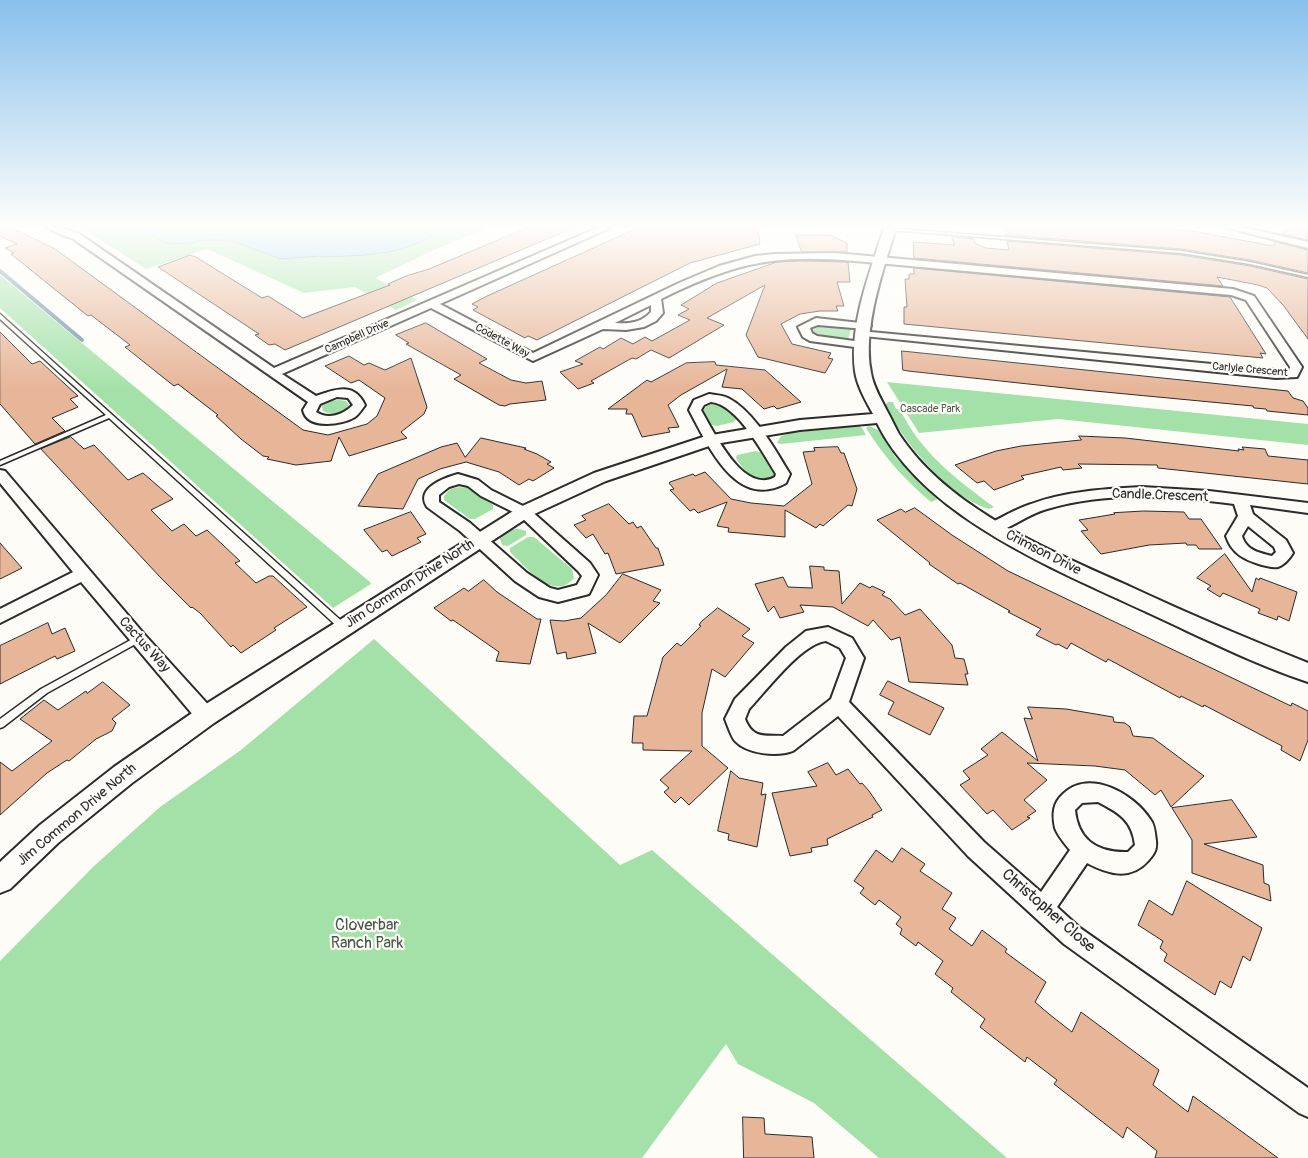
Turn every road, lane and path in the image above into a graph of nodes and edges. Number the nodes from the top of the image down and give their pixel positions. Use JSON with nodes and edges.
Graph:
{"nodes":[{"id":1,"x":144,"y":282,"type":"edge"},
{"id":2,"x":481,"y":282,"type":"edge"},
{"id":3,"x":688,"y":282,"type":"edge"},
{"id":4,"x":875,"y":282,"type":"edge"},
{"id":5,"x":1131,"y":282,"type":"edge"},
{"id":6,"x":656,"y":298,"type":"junction"},
{"id":7,"x":431,"y":304,"type":"junction"},
{"id":8,"x":0,"y":316,"type":"edge"},
{"id":9,"x":600,"y":326,"type":"junction"},
{"id":10,"x":864,"y":335,"type":"junction"},
{"id":11,"x":273,"y":374,"type":"junction"},
{"id":12,"x":315,"y":401,"type":"dead end"},
{"id":13,"x":110,"y":416,"type":"junction"},
{"id":14,"x":880,"y":418,"type":"junction"},
{"id":15,"x":756,"y":432,"type":"junction"},
{"id":16,"x":712,"y":440,"type":"junction"},
{"id":17,"x":0,"y":463,"type":"edge"},
{"id":18,"x":0,"y":474,"type":"edge"},
{"id":19,"x":1241,"y":500,"type":"junction"},
{"id":20,"x":1308,"y":508,"type":"edge"},
{"id":21,"x":524,"y":512,"type":"junction"},
{"id":22,"x":1246,"y":516,"type":"dead end"},
{"id":23,"x":994,"y":528,"type":"junction"},
{"id":24,"x":478,"y":540,"type":"junction"},
{"id":25,"x":83,"y":574,"type":"junction"},
{"id":26,"x":0,"y":617,"type":"edge"},
{"id":27,"x":343,"y":627,"type":"junction"},
{"id":28,"x":138,"y":639,"type":"junction"},
{"id":29,"x":1308,"y":673,"type":"edge"},
{"id":30,"x":839,"y":704,"type":"junction"},
{"id":31,"x":206,"y":716,"type":"junction"},
{"id":32,"x":0,"y":724,"type":"edge"},
{"id":33,"x":1083,"y":850,"type":"dead end"},
{"id":34,"x":0,"y":880,"type":"edge"},
{"id":35,"x":1042,"y":910,"type":"junction"},
{"id":36,"x":1308,"y":1104,"type":"edge"}],
"edges":[{"from":1,"to":11,"type":"street"},
{"from":2,"to":7,"type":"street","name":"Campbell Drive"},
{"from":3,"to":6,"type":"street","name":"Codette Way"},
{"from":4,"to":10,"type":"street","name":"Crimson Drive"},
{"from":5,"to":10,"type":"street","name":"Carlyle Crescent"},
{"from":6,"to":9,"type":"street","name":"Codette Way"},
{"from":6,"to":9,"type":"street","name":"Codette Way"},
{"from":7,"to":9,"type":"street","name":"Codette Way"},
{"from":7,"to":11,"type":"street","name":"Campbell Drive"},
{"from":8,"to":13,"type":"lane"},
{"from":10,"to":14,"type":"street","name":"Crimson Drive"},
{"from":11,"to":12,"type":"street"},
{"from":13,"to":17,"type":"lane"},
{"from":13,"to":27,"type":"lane"},
{"from":14,"to":15,"type":"street","name":"Jim Common Drive North"},
{"from":14,"to":23,"type":"street","name":"Crimson Drive"},
{"from":15,"to":16,"type":"street","name":"Jim Common Drive North"},
{"from":15,"to":16,"type":"street"},
{"from":15,"to":16,"type":"street"},
{"from":16,"to":21,"type":"street","name":"Jim Common Drive North"},
{"from":18,"to":25,"type":"street","name":"Cactus Way"},
{"from":19,"to":20,"type":"street","name":"Candle Crescent"},
{"from":19,"to":22,"type":"street"},
{"from":19,"to":23,"type":"street","name":"Candle Crescent"},
{"from":21,"to":24,"type":"street","name":"Jim Common Drive North"},
{"from":21,"to":24,"type":"street"},
{"from":21,"to":24,"type":"street"},
{"from":23,"to":29,"type":"street","name":"Crimson Drive"},
{"from":24,"to":27,"type":"street","name":"Jim Common Drive North"},
{"from":25,"to":26,"type":"street"},
{"from":25,"to":28,"type":"street","name":"Cactus Way"},
{"from":27,"to":31,"type":"street","name":"Jim Common Drive North"},
{"from":28,"to":31,"type":"street","name":"Cactus Way"},
{"from":28,"to":32,"type":"lane"},
{"from":30,"to":30,"type":"street"},
{"from":30,"to":35,"type":"street","name":"Christopher Close"},
{"from":31,"to":34,"type":"street","name":"Jim Common Drive North"},
{"from":33,"to":35,"type":"street"},
{"from":35,"to":36,"type":"street","name":"Christopher Close"}]}
